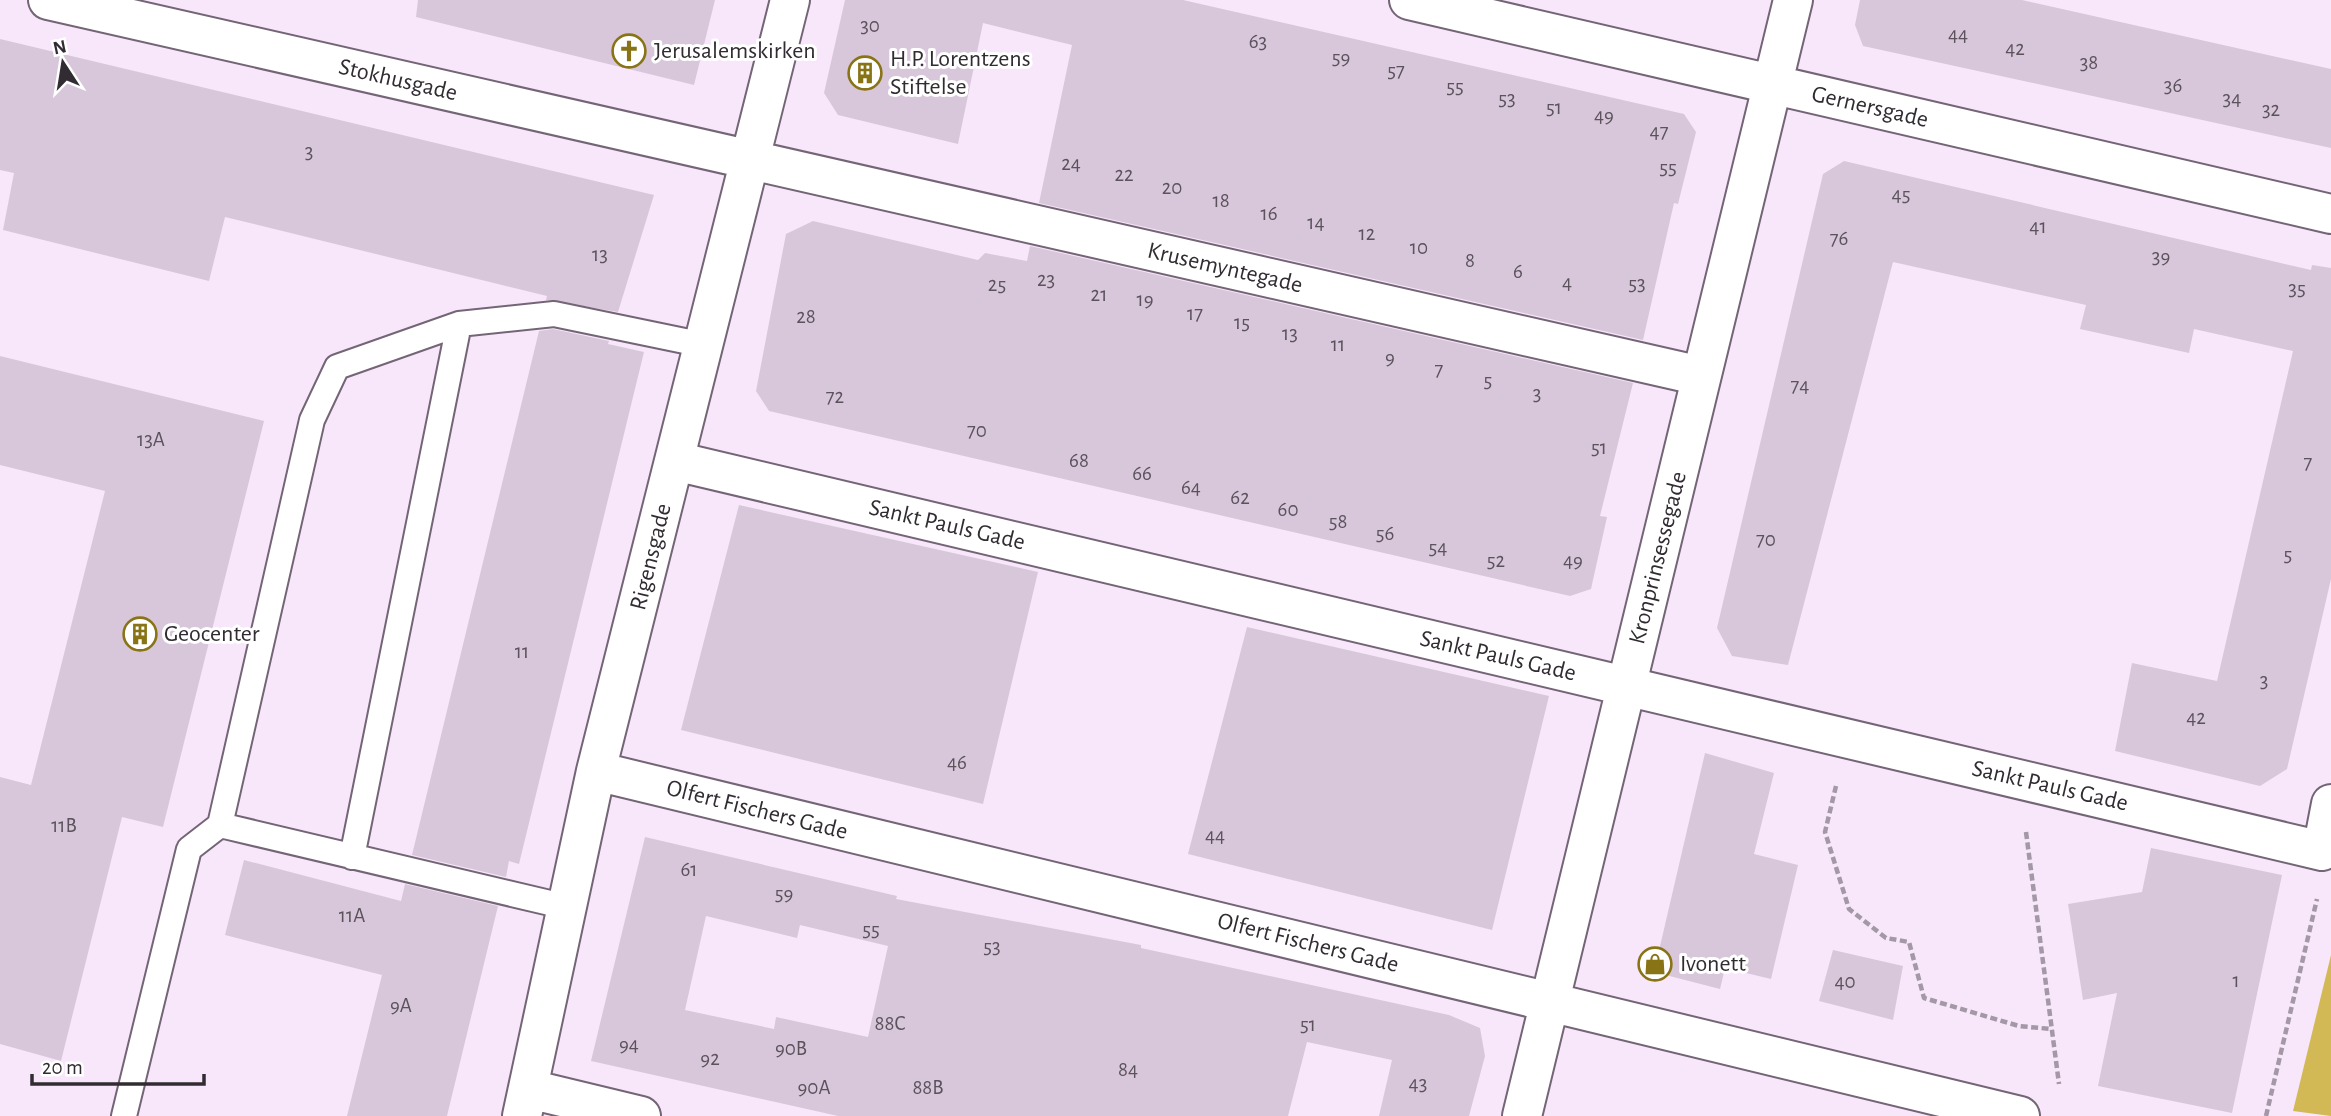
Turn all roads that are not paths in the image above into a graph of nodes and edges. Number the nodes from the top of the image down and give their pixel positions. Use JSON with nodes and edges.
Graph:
{"nodes":[{"id":1,"x":48,"y":0,"type":"edge"},
{"id":2,"x":790,"y":0,"type":"edge"},
{"id":3,"x":1409,"y":0,"type":"edge"},
{"id":4,"x":1793,"y":0,"type":"edge"},
{"id":5,"x":1772,"y":84,"type":"junction"},
{"id":6,"x":749,"y":159,"type":"junction"},
{"id":7,"x":2331,"y":214,"type":"edge"},
{"id":8,"x":459,"y":324,"type":"junction"},
{"id":9,"x":704,"y":345,"type":"junction"},
{"id":10,"x":1702,"y":376,"type":"junction"},
{"id":11,"x":675,"y":461,"type":"junction"},
{"id":12,"x":1627,"y":686,"type":"junction"},
{"id":13,"x":596,"y":771,"type":"junction"},
{"id":14,"x":2331,"y":804,"type":"edge"},
{"id":15,"x":220,"y":825,"type":"junction"},
{"id":16,"x":352,"y":856,"type":"junction"},
{"id":17,"x":567,"y":907,"type":"junction"},
{"id":18,"x":1550,"y":1002,"type":"junction"},
{"id":19,"x":526,"y":1103,"type":"edge"},
{"id":20,"x":124,"y":1116,"type":"edge"},
{"id":21,"x":641,"y":1116,"type":"edge"},
{"id":22,"x":1522,"y":1116,"type":"edge"},
{"id":23,"x":2020,"y":1116,"type":"edge"}],
"edges":[{"from":1,"to":6,"type":"street","name":"Stokhusgade"},
{"from":2,"to":6,"type":"street","name":"Rigensgade"},
{"from":3,"to":5,"type":"street","name":"Gernersgade"},
{"from":4,"to":5,"type":"street","name":"Kronprinsessegade"},
{"from":5,"to":7,"type":"street","name":"Gernersgade"},
{"from":5,"to":10,"type":"street","name":"Kronprinsessegade"},
{"from":6,"to":9,"type":"street","name":"Rigensgade"},
{"from":6,"to":10,"type":"street","name":"Krusemyntegade"},
{"from":8,"to":9,"type":"lane"},
{"from":8,"to":15,"type":"lane"},
{"from":8,"to":16,"type":"lane"},
{"from":9,"to":11,"type":"street","name":"Rigensgade"},
{"from":10,"to":12,"type":"street","name":"Kronprinsessegade"},
{"from":11,"to":12,"type":"street","name":"Sankt Pauls Gade"},
{"from":11,"to":13,"type":"street","name":"Rigensgade"},
{"from":12,"to":14,"type":"street","name":"Sankt Pauls Gade"},
{"from":12,"to":18,"type":"street","name":"Kronprinsessegade"},
{"from":13,"to":17,"type":"street","name":"Rigensgade"},
{"from":13,"to":18,"type":"street","name":"Olfert Fischers Gade"},
{"from":15,"to":16,"type":"lane"},
{"from":15,"to":20,"type":"lane"},
{"from":16,"to":17,"type":"lane"},
{"from":17,"to":19,"type":"street","name":"Rigensgade"},
{"from":18,"to":22,"type":"street","name":"Kronprinsessegade"},
{"from":18,"to":23,"type":"street","name":"Olfert Fischers Gade"},
{"from":19,"to":21,"type":"street"}]}
